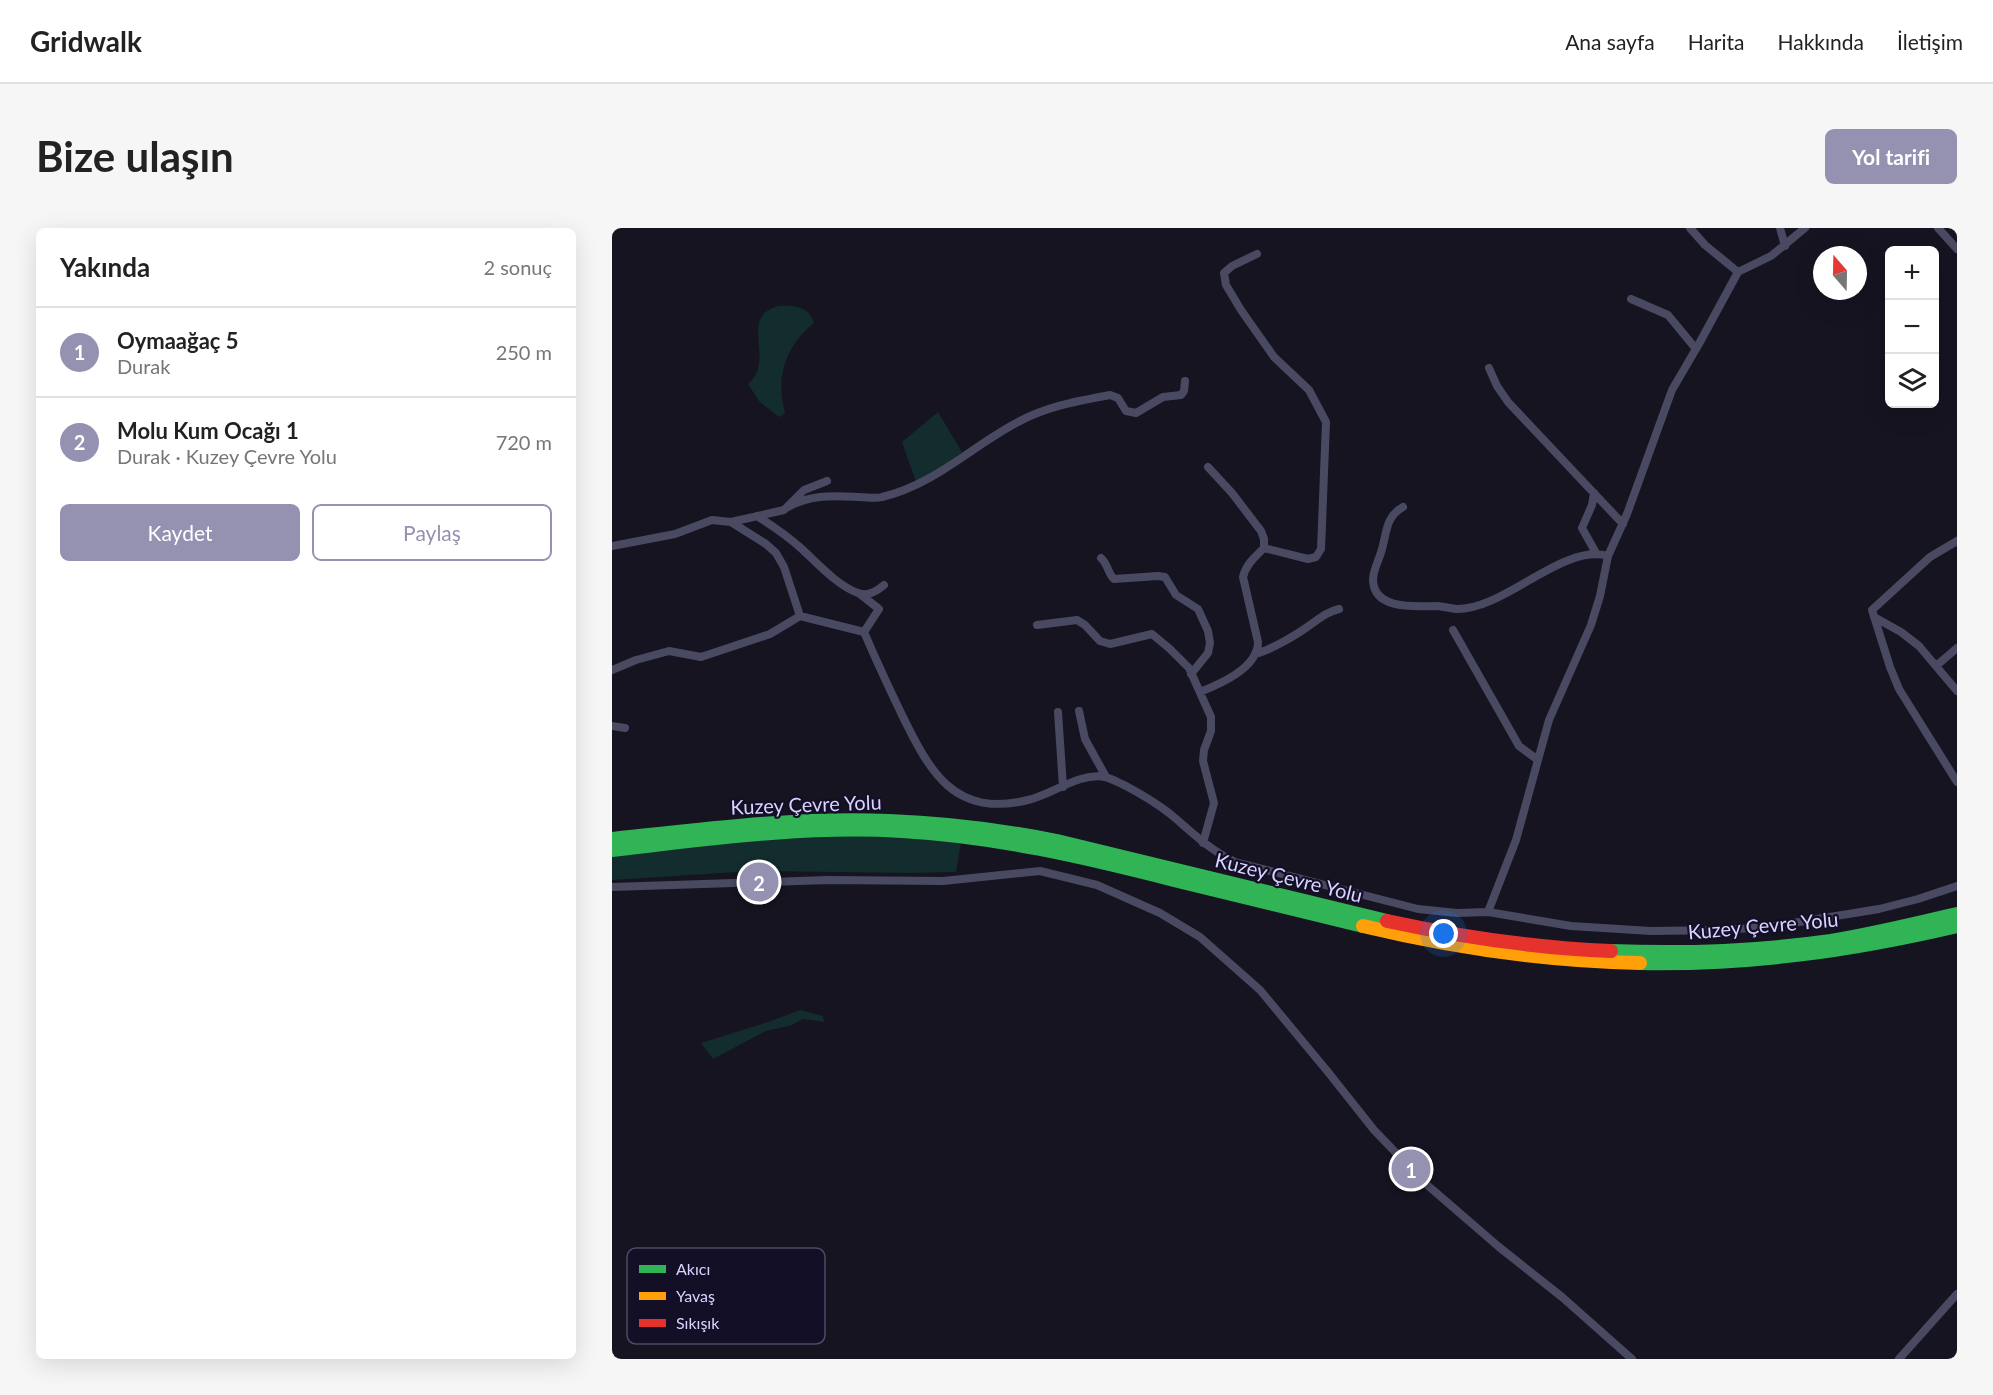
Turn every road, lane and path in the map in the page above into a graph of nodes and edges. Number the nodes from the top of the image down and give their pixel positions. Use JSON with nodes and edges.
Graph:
{"nodes":[{"id":1,"x":1690,"y":228,"type":"edge"},
{"id":2,"x":1780,"y":228,"type":"edge"},
{"id":3,"x":1805,"y":228,"type":"edge"},
{"id":4,"x":1938,"y":228,"type":"edge"},
{"id":5,"x":1785,"y":246,"type":"junction"},
{"id":6,"x":1957,"y":249,"type":"edge"},
{"id":7,"x":1257,"y":254,"type":"dead end"},
{"id":8,"x":1738,"y":272,"type":"junction"},
{"id":9,"x":1631,"y":299,"type":"dead end"},
{"id":10,"x":1696,"y":349,"type":"junction"},
{"id":11,"x":1489,"y":368,"type":"dead end"},
{"id":12,"x":1185,"y":381,"type":"dead end"},
{"id":13,"x":1208,"y":467,"type":"dead end"},
{"id":14,"x":827,"y":481,"type":"dead end"},
{"id":15,"x":1594,"y":493,"type":"junction"},
{"id":16,"x":788,"y":507,"type":"junction"},
{"id":17,"x":1403,"y":507,"type":"dead end"},
{"id":18,"x":757,"y":516,"type":"junction"},
{"id":19,"x":731,"y":522,"type":"junction"},
{"id":20,"x":1623,"y":524,"type":"junction"},
{"id":21,"x":1957,"y":541,"type":"edge"},
{"id":22,"x":612,"y":546,"type":"edge"},
{"id":23,"x":1264,"y":548,"type":"junction"},
{"id":24,"x":1596,"y":553,"type":"junction"},
{"id":25,"x":1608,"y":556,"type":"junction"},
{"id":26,"x":1101,"y":558,"type":"dead end"},
{"id":27,"x":884,"y":585,"type":"dead end"},
{"id":28,"x":860,"y":594,"type":"junction"},
{"id":29,"x":1340,"y":609,"type":"dead end"},
{"id":30,"x":800,"y":616,"type":"junction"},
{"id":31,"x":1874,"y":617,"type":"junction"},
{"id":32,"x":1037,"y":625,"type":"dead end"},
{"id":33,"x":1453,"y":630,"type":"dead end"},
{"id":34,"x":864,"y":632,"type":"junction"},
{"id":35,"x":1957,"y":648,"type":"edge"},
{"id":36,"x":1255,"y":654,"type":"junction"},
{"id":37,"x":1936,"y":666,"type":"junction"},
{"id":38,"x":612,"y":670,"type":"edge"},
{"id":39,"x":1191,"y":674,"type":"junction"},
{"id":40,"x":1957,"y":691,"type":"edge"},
{"id":41,"x":1200,"y":692,"type":"junction"},
{"id":42,"x":1079,"y":711,"type":"dead end"},
{"id":43,"x":1058,"y":712,"type":"dead end"},
{"id":44,"x":612,"y":726,"type":"edge"},
{"id":45,"x":625,"y":729,"type":"dead end"},
{"id":46,"x":1538,"y":760,"type":"junction"},
{"id":47,"x":1106,"y":777,"type":"junction"},
{"id":48,"x":1957,"y":782,"type":"edge"},
{"id":49,"x":1064,"y":787,"type":"junction"},
{"id":50,"x":612,"y":839,"type":"edge"},
{"id":51,"x":1203,"y":843,"type":"junction"},
{"id":52,"x":612,"y":850,"type":"edge"},
{"id":53,"x":1957,"y":886,"type":"edge"},
{"id":54,"x":612,"y":887,"type":"edge"},
{"id":55,"x":1488,"y":912,"type":"junction"},
{"id":56,"x":1957,"y":914,"type":"edge"},
{"id":57,"x":1957,"y":928,"type":"edge"},
{"id":58,"x":1957,"y":1294,"type":"edge"},
{"id":59,"x":1632,"y":1359,"type":"edge"},
{"id":60,"x":1899,"y":1359,"type":"edge"}],
"edges":[{"from":1,"to":8,"type":"street"},
{"from":2,"to":5,"type":"street"},
{"from":3,"to":5,"type":"street"},
{"from":4,"to":6,"type":"street"},
{"from":5,"to":8,"type":"street"},
{"from":7,"to":23,"type":"street"},
{"from":8,"to":10,"type":"street"},
{"from":9,"to":10,"type":"street"},
{"from":10,"to":20,"type":"street"},
{"from":11,"to":15,"type":"street"},
{"from":12,"to":16,"type":"street"},
{"from":13,"to":23,"type":"street"},
{"from":14,"to":16,"type":"street"},
{"from":15,"to":20,"type":"street"},
{"from":15,"to":24,"type":"street"},
{"from":16,"to":18,"type":"street"},
{"from":17,"to":24,"type":"street"},
{"from":18,"to":19,"type":"street"},
{"from":18,"to":28,"type":"street"},
{"from":19,"to":22,"type":"street"},
{"from":19,"to":30,"type":"street"},
{"from":20,"to":25,"type":"street"},
{"from":21,"to":31,"type":"street"},
{"from":23,"to":36,"type":"street"},
{"from":24,"to":25,"type":"street"},
{"from":25,"to":46,"type":"street"},
{"from":26,"to":39,"type":"street"},
{"from":27,"to":28,"type":"street"},
{"from":28,"to":34,"type":"street"},
{"from":29,"to":36,"type":"street"},
{"from":30,"to":34,"type":"street"},
{"from":30,"to":38,"type":"street"},
{"from":31,"to":37,"type":"street"},
{"from":31,"to":48,"type":"street"},
{"from":32,"to":39,"type":"street"},
{"from":33,"to":46,"type":"street"},
{"from":34,"to":49,"type":"street"},
{"from":35,"to":37,"type":"street"},
{"from":36,"to":41,"type":"street"},
{"from":37,"to":40,"type":"street"},
{"from":39,"to":41,"type":"street"},
{"from":41,"to":51,"type":"street"},
{"from":42,"to":47,"type":"street"},
{"from":43,"to":49,"type":"street"},
{"from":44,"to":45,"type":"street"},
{"from":46,"to":55,"type":"street"},
{"from":47,"to":49,"type":"street"},
{"from":47,"to":51,"type":"street"},
{"from":50,"to":56,"type":"highway","name":"Kuzey Çevre Yolu"},
{"from":51,"to":55,"type":"street"},
{"from":52,"to":57,"type":"highway","name":"Kuzey Çevre Yolu"},
{"from":53,"to":55,"type":"street"},
{"from":54,"to":59,"type":"street"},
{"from":58,"to":60,"type":"street"}]}
